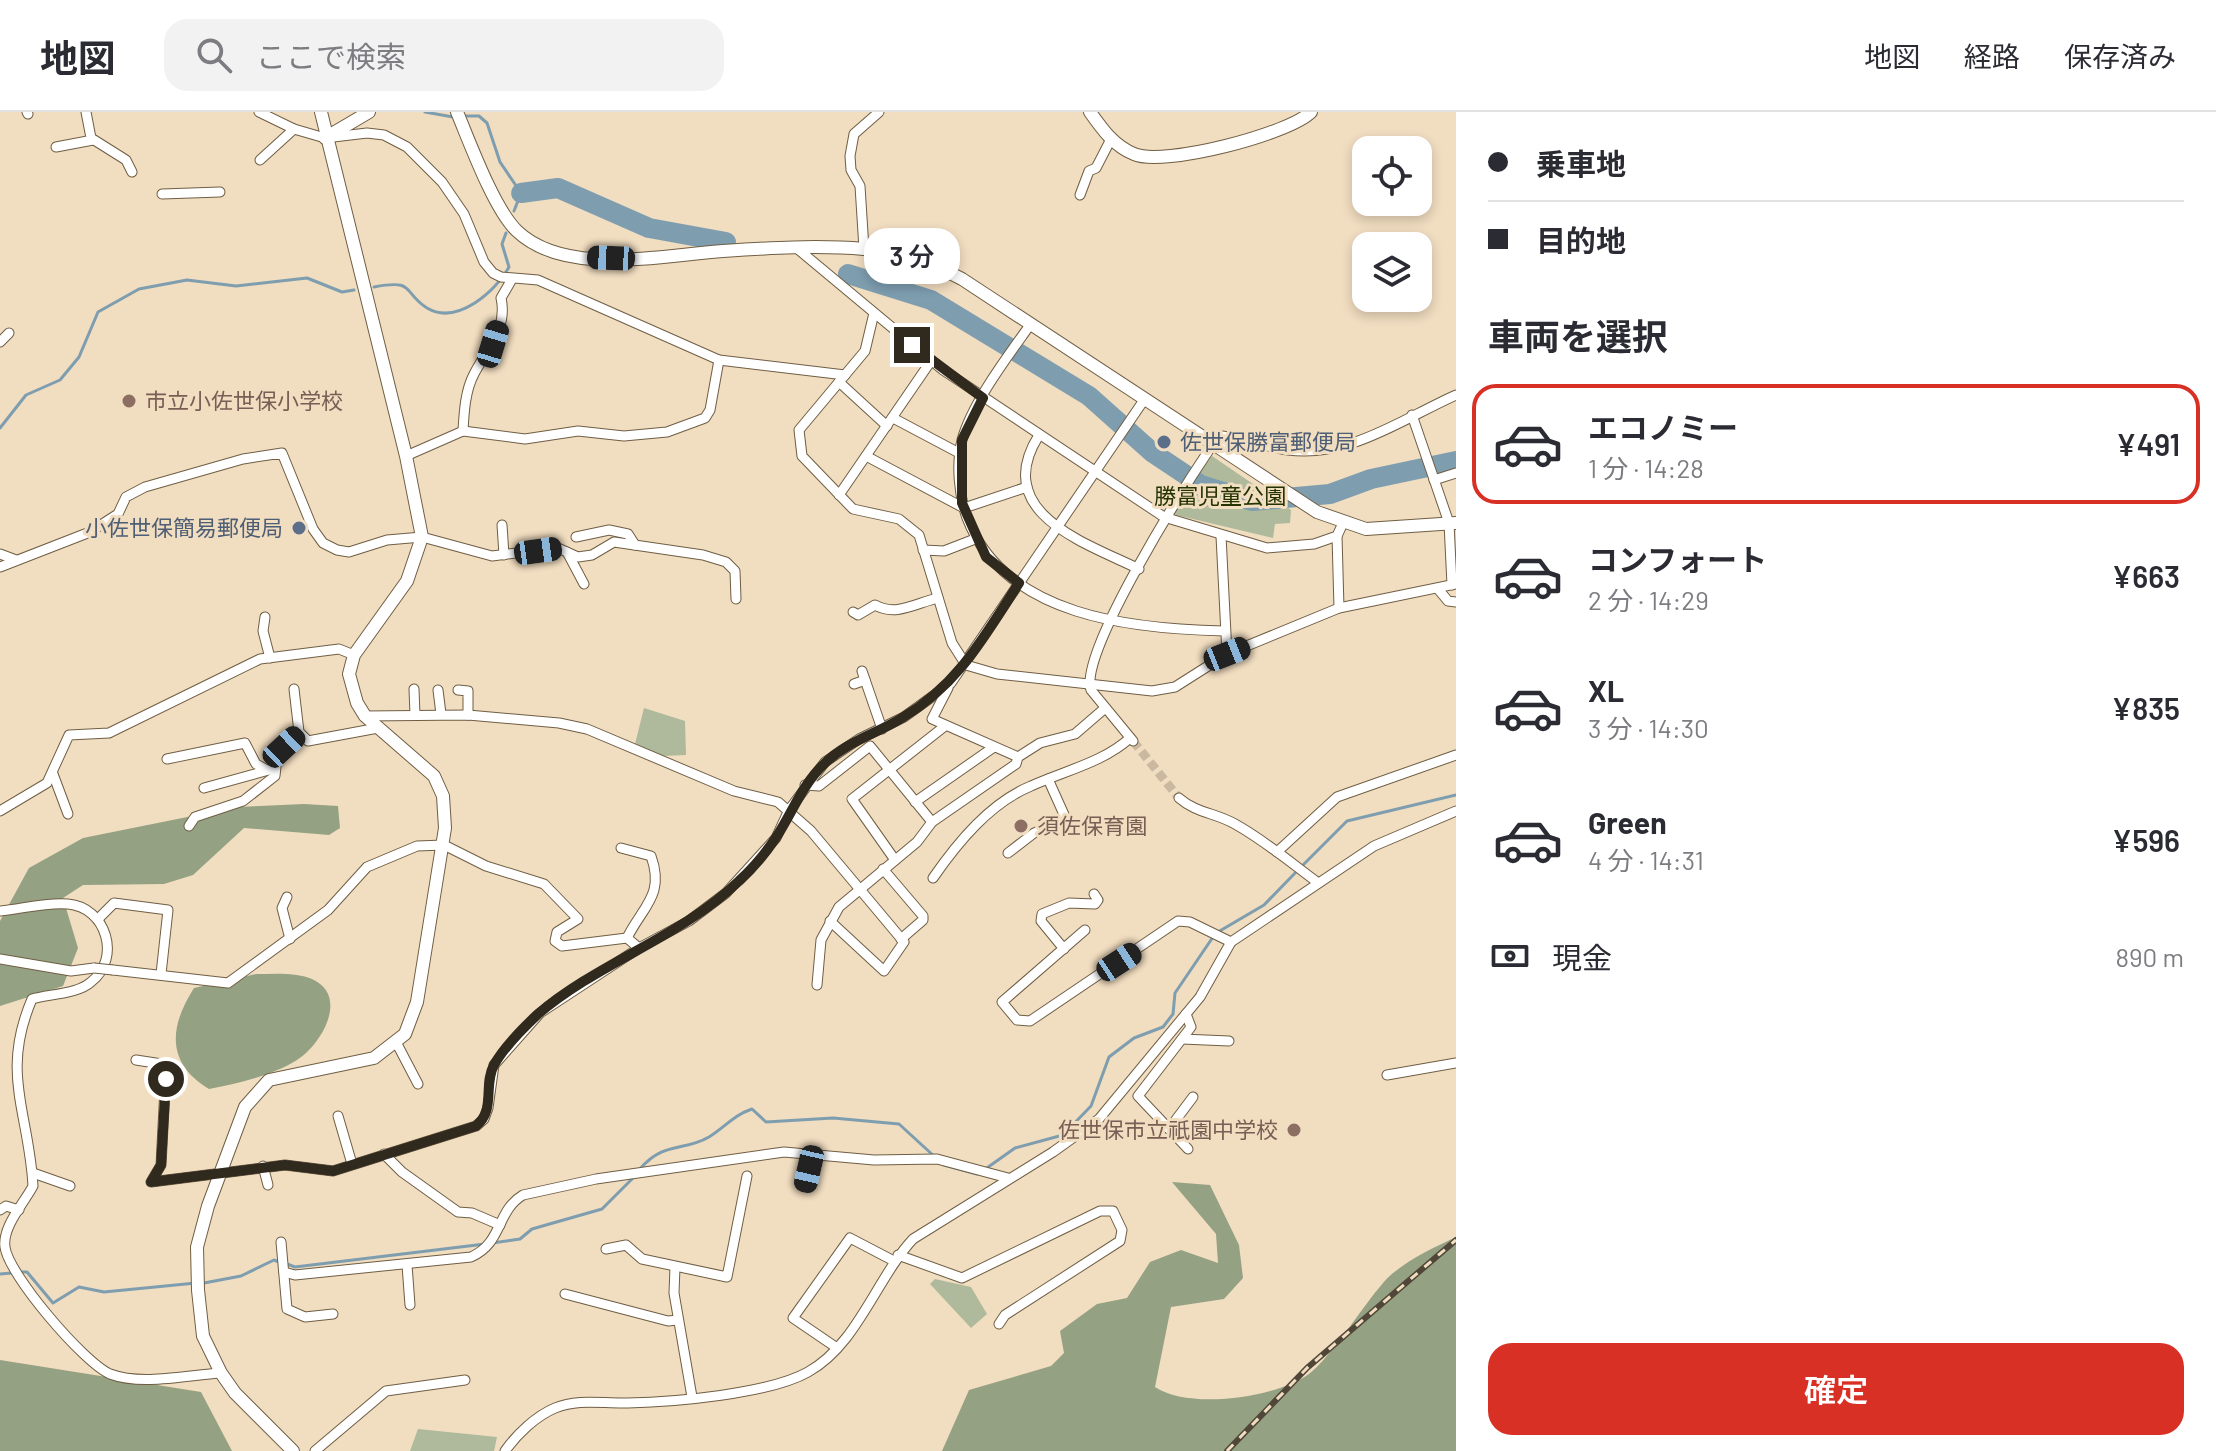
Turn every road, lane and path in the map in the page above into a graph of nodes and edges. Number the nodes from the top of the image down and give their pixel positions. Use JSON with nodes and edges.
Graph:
{"nodes":[{"id":1,"x":86,"y":112,"type":"edge"},
{"id":2,"x":259,"y":112,"type":"edge"},
{"id":3,"x":321,"y":112,"type":"edge"},
{"id":4,"x":369,"y":112,"type":"edge"},
{"id":5,"x":879,"y":112,"type":"edge"},
{"id":6,"x":1090,"y":112,"type":"edge"},
{"id":7,"x":1311,"y":112,"type":"edge"},
{"id":8,"x":459,"y":118,"type":"edge"},
{"id":9,"x":294,"y":129,"type":"junction"},
{"id":10,"x":325,"y":138,"type":"junction"},
{"id":11,"x":1111,"y":139,"type":"junction"},
{"id":12,"x":93,"y":140,"type":"junction"},
{"id":13,"x":56,"y":147,"type":"dead end"},
{"id":14,"x":260,"y":160,"type":"dead end"},
{"id":15,"x":132,"y":172,"type":"dead end"},
{"id":16,"x":220,"y":192,"type":"dead end"},
{"id":17,"x":162,"y":194,"type":"dead end"},
{"id":18,"x":1080,"y":195,"type":"dead end"},
{"id":19,"x":864,"y":249,"type":"junction"},
{"id":20,"x":799,"y":250,"type":"junction"},
{"id":21,"x":508,"y":278,"type":"junction"},
{"id":22,"x":874,"y":313,"type":"junction"},
{"id":23,"x":1030,"y":325,"type":"junction"},
{"id":24,"x":9,"y":333,"type":"dead end"},
{"id":25,"x":0,"y":342,"type":"edge"},
{"id":26,"x":719,"y":360,"type":"junction"},
{"id":27,"x":931,"y":361,"type":"junction"},
{"id":28,"x":842,"y":378,"type":"junction"},
{"id":29,"x":1456,"y":395,"type":"edge"},
{"id":30,"x":983,"y":398,"type":"junction"},
{"id":31,"x":1144,"y":400,"type":"junction"},
{"id":32,"x":1412,"y":415,"type":"junction"},
{"id":33,"x":890,"y":422,"type":"junction"},
{"id":34,"x":463,"y":431,"type":"junction"},
{"id":35,"x":1039,"y":435,"type":"junction"},
{"id":36,"x":1213,"y":444,"type":"junction"},
{"id":37,"x":961,"y":454,"type":"junction"},
{"id":38,"x":406,"y":456,"type":"junction"},
{"id":39,"x":866,"y":456,"type":"junction"},
{"id":40,"x":1093,"y":472,"type":"junction"},
{"id":41,"x":1456,"y":473,"type":"edge"},
{"id":42,"x":1434,"y":480,"type":"junction"},
{"id":43,"x":1027,"y":487,"type":"junction"},
{"id":44,"x":839,"y":495,"type":"junction"},
{"id":45,"x":964,"y":508,"type":"junction"},
{"id":46,"x":1164,"y":517,"type":"junction"},
{"id":47,"x":1343,"y":523,"type":"junction"},
{"id":48,"x":1453,"y":523,"type":"edge"},
{"id":49,"x":502,"y":525,"type":"dead end"},
{"id":50,"x":1056,"y":528,"type":"junction"},
{"id":51,"x":1221,"y":536,"type":"junction"},
{"id":52,"x":1337,"y":536,"type":"junction"},
{"id":53,"x":422,"y":537,"type":"junction"},
{"id":54,"x":576,"y":537,"type":"dead end"},
{"id":55,"x":975,"y":539,"type":"junction"},
{"id":56,"x":635,"y":545,"type":"junction"},
{"id":57,"x":923,"y":550,"type":"junction"},
{"id":58,"x":567,"y":552,"type":"junction"},
{"id":59,"x":0,"y":554,"type":"edge"},
{"id":60,"x":504,"y":555,"type":"junction"},
{"id":61,"x":16,"y":560,"type":"junction"},
{"id":62,"x":0,"y":567,"type":"edge"},
{"id":63,"x":1139,"y":569,"type":"junction"},
{"id":64,"x":1019,"y":583,"type":"junction"},
{"id":65,"x":584,"y":584,"type":"dead end"},
{"id":66,"x":1454,"y":585,"type":"edge"},
{"id":67,"x":1438,"y":589,"type":"junction"},
{"id":68,"x":938,"y":598,"type":"junction"},
{"id":69,"x":736,"y":599,"type":"dead end"},
{"id":70,"x":1456,"y":602,"type":"edge"},
{"id":71,"x":1339,"y":608,"type":"junction"},
{"id":72,"x":853,"y":612,"type":"dead end"},
{"id":73,"x":265,"y":617,"type":"dead end"},
{"id":74,"x":1111,"y":621,"type":"junction"},
{"id":75,"x":1224,"y":631,"type":"junction"},
{"id":76,"x":1227,"y":654,"type":"junction"},
{"id":77,"x":354,"y":655,"type":"junction"},
{"id":78,"x":270,"y":658,"type":"junction"},
{"id":79,"x":966,"y":665,"type":"junction"},
{"id":80,"x":951,"y":683,"type":"junction"},
{"id":81,"x":854,"y":684,"type":"dead end"},
{"id":82,"x":1089,"y":684,"type":"junction"},
{"id":83,"x":294,"y":689,"type":"dead end"},
{"id":84,"x":414,"y":689,"type":"dead end"},
{"id":85,"x":438,"y":690,"type":"dead end"},
{"id":86,"x":458,"y":690,"type":"dead end"},
{"id":87,"x":1104,"y":709,"type":"junction"},
{"id":88,"x":441,"y":714,"type":"junction"},
{"id":89,"x":415,"y":715,"type":"junction"},
{"id":90,"x":468,"y":715,"type":"junction"},
{"id":91,"x":365,"y":716,"type":"junction"},
{"id":92,"x":945,"y":726,"type":"junction"},
{"id":93,"x":378,"y":728,"type":"junction"},
{"id":94,"x":882,"y":729,"type":"junction"},
{"id":95,"x":299,"y":732,"type":"junction"},
{"id":96,"x":994,"y":747,"type":"junction"},
{"id":97,"x":1456,"y":755,"type":"edge"},
{"id":98,"x":1018,"y":757,"type":"junction"},
{"id":99,"x":167,"y":759,"type":"dead end"},
{"id":100,"x":888,"y":768,"type":"junction"},
{"id":101,"x":272,"y":769,"type":"junction"},
{"id":102,"x":53,"y":774,"type":"junction"},
{"id":103,"x":1048,"y":779,"type":"junction"},
{"id":104,"x":805,"y":785,"type":"junction"},
{"id":105,"x":204,"y":788,"type":"dead end"},
{"id":106,"x":1179,"y":798,"type":"tunnel mouth"},
{"id":107,"x":915,"y":802,"type":"junction"},
{"id":108,"x":789,"y":810,"type":"junction"},
{"id":109,"x":0,"y":811,"type":"edge"},
{"id":110,"x":1456,"y":811,"type":"edge"},
{"id":111,"x":68,"y":814,"type":"dead end"},
{"id":112,"x":932,"y":822,"type":"junction"},
{"id":113,"x":189,"y":826,"type":"dead end"},
{"id":114,"x":444,"y":845,"type":"junction"},
{"id":115,"x":621,"y":848,"type":"dead end"},
{"id":116,"x":1277,"y":852,"type":"junction"},
{"id":117,"x":1008,"y":853,"type":"dead end"},
{"id":118,"x":895,"y":860,"type":"junction"},
{"id":119,"x":883,"y":869,"type":"junction"},
{"id":120,"x":933,"y":878,"type":"dead end"},
{"id":121,"x":1317,"y":882,"type":"junction"},
{"id":122,"x":860,"y":888,"type":"junction"},
{"id":123,"x":1094,"y":894,"type":"dead end"},
{"id":124,"x":287,"y":897,"type":"dead end"},
{"id":125,"x":0,"y":911,"type":"edge"},
{"id":126,"x":99,"y":918,"type":"junction"},
{"id":127,"x":830,"y":921,"type":"junction"},
{"id":128,"x":1085,"y":930,"type":"dead end"},
{"id":129,"x":627,"y":938,"type":"junction"},
{"id":130,"x":290,"y":939,"type":"junction"},
{"id":131,"x":901,"y":939,"type":"junction"},
{"id":132,"x":1231,"y":942,"type":"junction"},
{"id":133,"x":639,"y":948,"type":"junction"},
{"id":134,"x":1064,"y":949,"type":"junction"},
{"id":135,"x":0,"y":959,"type":"edge"},
{"id":136,"x":161,"y":974,"type":"junction"},
{"id":137,"x":817,"y":985,"type":"dead end"},
{"id":138,"x":1186,"y":1014,"type":"junction"},
{"id":139,"x":1182,"y":1039,"type":"junction"},
{"id":140,"x":1229,"y":1041,"type":"dead end"},
{"id":141,"x":396,"y":1042,"type":"junction"},
{"id":142,"x":136,"y":1060,"type":"dead end"},
{"id":143,"x":1456,"y":1063,"type":"edge"},
{"id":144,"x":1387,"y":1075,"type":"dead end"},
{"id":145,"x":418,"y":1084,"type":"dead end"},
{"id":146,"x":1193,"y":1097,"type":"dead end"},
{"id":147,"x":338,"y":1116,"type":"dead end"},
{"id":148,"x":1169,"y":1129,"type":"junction"},
{"id":149,"x":1188,"y":1149,"type":"dead end"},
{"id":150,"x":813,"y":1152,"type":"junction"},
{"id":151,"x":384,"y":1154,"type":"junction"},
{"id":152,"x":352,"y":1164,"type":"junction"},
{"id":153,"x":263,"y":1166,"type":"junction"},
{"id":154,"x":220,"y":1171,"type":"junction"},
{"id":155,"x":33,"y":1173,"type":"junction"},
{"id":156,"x":747,"y":1176,"type":"dead end"},
{"id":157,"x":1008,"y":1178,"type":"junction"},
{"id":158,"x":268,"y":1185,"type":"dead end"},
{"id":159,"x":70,"y":1186,"type":"dead end"},
{"id":160,"x":805,"y":1186,"type":"dead end"},
{"id":161,"x":0,"y":1210,"type":"edge"},
{"id":162,"x":19,"y":1210,"type":"junction"},
{"id":163,"x":500,"y":1225,"type":"junction"},
{"id":164,"x":281,"y":1242,"type":"dead end"},
{"id":165,"x":606,"y":1249,"type":"dead end"},
{"id":166,"x":896,"y":1258,"type":"junction"},
{"id":167,"x":407,"y":1265,"type":"junction"},
{"id":168,"x":675,"y":1267,"type":"junction"},
{"id":169,"x":284,"y":1272,"type":"junction"},
{"id":170,"x":565,"y":1294,"type":"dead end"},
{"id":171,"x":410,"y":1305,"type":"dead end"},
{"id":172,"x":333,"y":1314,"type":"dead end"},
{"id":173,"x":678,"y":1320,"type":"junction"},
{"id":174,"x":999,"y":1324,"type":"dead end"},
{"id":175,"x":837,"y":1348,"type":"junction"},
{"id":176,"x":221,"y":1373,"type":"junction"},
{"id":177,"x":465,"y":1380,"type":"dead end"},
{"id":178,"x":692,"y":1397,"type":"junction"},
{"id":179,"x":293,"y":1451,"type":"edge"},
{"id":180,"x":315,"y":1451,"type":"edge"},
{"id":181,"x":505,"y":1451,"type":"edge"}],
"edges":[{"from":1,"to":12,"type":"street"},
{"from":2,"to":9,"type":"street"},
{"from":3,"to":10,"type":"street"},
{"from":4,"to":10,"type":"street"},
{"from":5,"to":19,"type":"street"},
{"from":6,"to":11,"type":"street"},
{"from":7,"to":11,"type":"street"},
{"from":8,"to":20,"type":"street"},
{"from":9,"to":10,"type":"street"},
{"from":9,"to":14,"type":"street"},
{"from":10,"to":21,"type":"street"},
{"from":10,"to":38,"type":"street"},
{"from":11,"to":18,"type":"street"},
{"from":12,"to":13,"type":"street"},
{"from":12,"to":15,"type":"street"},
{"from":16,"to":17,"type":"street"},
{"from":19,"to":20,"type":"street"},
{"from":19,"to":23,"type":"street"},
{"from":20,"to":22,"type":"street"},
{"from":21,"to":26,"type":"street"},
{"from":21,"to":34,"type":"street"},
{"from":22,"to":27,"type":"street"},
{"from":22,"to":28,"type":"street"},
{"from":23,"to":30,"type":"street"},
{"from":23,"to":31,"type":"street"},
{"from":24,"to":25,"type":"street"},
{"from":26,"to":28,"type":"street"},
{"from":26,"to":34,"type":"street"},
{"from":27,"to":30,"type":"street"},
{"from":27,"to":33,"type":"street"},
{"from":28,"to":33,"type":"street"},
{"from":28,"to":44,"type":"street"},
{"from":29,"to":32,"type":"street"},
{"from":30,"to":35,"type":"street"},
{"from":30,"to":37,"type":"street"},
{"from":31,"to":36,"type":"street"},
{"from":31,"to":40,"type":"street"},
{"from":32,"to":36,"type":"street"},
{"from":32,"to":42,"type":"street"},
{"from":33,"to":37,"type":"street"},
{"from":33,"to":39,"type":"street"},
{"from":34,"to":38,"type":"street"},
{"from":35,"to":40,"type":"street"},
{"from":35,"to":43,"type":"street"},
{"from":36,"to":46,"type":"street"},
{"from":36,"to":47,"type":"street"},
{"from":37,"to":45,"type":"street"},
{"from":38,"to":53,"type":"street"},
{"from":39,"to":44,"type":"street"},
{"from":39,"to":45,"type":"street"},
{"from":40,"to":46,"type":"street"},
{"from":40,"to":50,"type":"street"},
{"from":41,"to":42,"type":"street"},
{"from":42,"to":48,"type":"street"},
{"from":43,"to":45,"type":"street"},
{"from":43,"to":50,"type":"street"},
{"from":44,"to":57,"type":"street"},
{"from":45,"to":55,"type":"street"},
{"from":46,"to":51,"type":"street"},
{"from":46,"to":63,"type":"street"},
{"from":47,"to":48,"type":"street"},
{"from":47,"to":52,"type":"street"},
{"from":48,"to":66,"type":"street"},
{"from":49,"to":60,"type":"street"},
{"from":50,"to":63,"type":"street"},
{"from":50,"to":64,"type":"street"},
{"from":51,"to":52,"type":"street"},
{"from":51,"to":75,"type":"street"},
{"from":52,"to":71,"type":"street"},
{"from":53,"to":60,"type":"street"},
{"from":53,"to":61,"type":"street"},
{"from":53,"to":77,"type":"street"},
{"from":54,"to":56,"type":"street"},
{"from":55,"to":57,"type":"street"},
{"from":55,"to":64,"type":"street"},
{"from":56,"to":58,"type":"street"},
{"from":56,"to":69,"type":"street"},
{"from":57,"to":68,"type":"street"},
{"from":58,"to":60,"type":"street"},
{"from":58,"to":65,"type":"street"},
{"from":59,"to":61,"type":"street"},
{"from":61,"to":62,"type":"street"},
{"from":63,"to":74,"type":"street"},
{"from":64,"to":74,"type":"street"},
{"from":64,"to":79,"type":"street"},
{"from":66,"to":67,"type":"street"},
{"from":67,"to":70,"type":"street"},
{"from":67,"to":71,"type":"street"},
{"from":68,"to":72,"type":"street"},
{"from":68,"to":79,"type":"street"},
{"from":71,"to":76,"type":"street"},
{"from":73,"to":78,"type":"street"},
{"from":74,"to":75,"type":"street"},
{"from":74,"to":82,"type":"street"},
{"from":75,"to":76,"type":"street"},
{"from":76,"to":82,"type":"street"},
{"from":77,"to":78,"type":"street"},
{"from":77,"to":91,"type":"street"},
{"from":78,"to":102,"type":"street"},
{"from":79,"to":80,"type":"street"},
{"from":79,"to":82,"type":"street"},
{"from":80,"to":92,"type":"street"},
{"from":80,"to":94,"type":"street"},
{"from":81,"to":94,"type":"street"},
{"from":82,"to":87,"type":"street"},
{"from":83,"to":95,"type":"street"},
{"from":84,"to":89,"type":"street"},
{"from":85,"to":88,"type":"street"},
{"from":86,"to":90,"type":"street"},
{"from":87,"to":98,"type":"street"},
{"from":87,"to":103,"type":"street"},
{"from":88,"to":89,"type":"street"},
{"from":88,"to":90,"type":"street"},
{"from":89,"to":91,"type":"street"},
{"from":90,"to":108,"type":"street"},
{"from":91,"to":93,"type":"street"},
{"from":92,"to":96,"type":"street"},
{"from":92,"to":100,"type":"street"},
{"from":93,"to":95,"type":"street"},
{"from":93,"to":114,"type":"street"},
{"from":94,"to":104,"type":"street"},
{"from":95,"to":101,"type":"street"},
{"from":96,"to":98,"type":"street"},
{"from":96,"to":107,"type":"street"},
{"from":97,"to":116,"type":"street"},
{"from":98,"to":112,"type":"street"},
{"from":99,"to":101,"type":"street"},
{"from":100,"to":104,"type":"street"},
{"from":100,"to":107,"type":"street"},
{"from":100,"to":118,"type":"street"},
{"from":101,"to":105,"type":"street"},
{"from":101,"to":113,"type":"street"},
{"from":102,"to":109,"type":"street"},
{"from":102,"to":111,"type":"street"},
{"from":103,"to":117,"type":"street"},
{"from":103,"to":120,"type":"street"},
{"from":104,"to":108,"type":"street"},
{"from":106,"to":116,"type":"street"},
{"from":107,"to":112,"type":"street"},
{"from":108,"to":122,"type":"street"},
{"from":108,"to":133,"type":"street"},
{"from":110,"to":121,"type":"street"},
{"from":112,"to":118,"type":"street"},
{"from":114,"to":129,"type":"street"},
{"from":114,"to":130,"type":"street"},
{"from":114,"to":141,"type":"street"},
{"from":115,"to":129,"type":"street"},
{"from":116,"to":121,"type":"street"},
{"from":118,"to":119,"type":"street"},
{"from":119,"to":122,"type":"street"},
{"from":119,"to":131,"type":"street"},
{"from":121,"to":132,"type":"street"},
{"from":122,"to":127,"type":"street"},
{"from":122,"to":131,"type":"street"},
{"from":123,"to":134,"type":"street"},
{"from":124,"to":130,"type":"street"},
{"from":125,"to":126,"type":"street"},
{"from":126,"to":136,"type":"street"},
{"from":126,"to":155,"type":"street"},
{"from":127,"to":131,"type":"street"},
{"from":127,"to":137,"type":"street"},
{"from":128,"to":134,"type":"street"},
{"from":129,"to":133,"type":"street"},
{"from":130,"to":136,"type":"street"},
{"from":132,"to":134,"type":"street"},
{"from":132,"to":138,"type":"street"},
{"from":133,"to":151,"type":"street"},
{"from":135,"to":136,"type":"street","bridge":true},
{"from":138,"to":139,"type":"street"},
{"from":138,"to":157,"type":"street"},
{"from":139,"to":140,"type":"street"},
{"from":139,"to":148,"type":"street"},
{"from":141,"to":145,"type":"street"},
{"from":141,"to":154,"type":"street"},
{"from":142,"to":154,"type":"street"},
{"from":143,"to":144,"type":"street"},
{"from":146,"to":148,"type":"street"},
{"from":147,"to":152,"type":"street"},
{"from":148,"to":149,"type":"street"},
{"from":150,"to":157,"type":"street"},
{"from":150,"to":160,"type":"street"},
{"from":150,"to":163,"type":"street"},
{"from":151,"to":152,"type":"street"},
{"from":151,"to":163,"type":"street"},
{"from":152,"to":153,"type":"street"},
{"from":153,"to":154,"type":"street"},
{"from":153,"to":158,"type":"street"},
{"from":154,"to":176,"type":"street"},
{"from":155,"to":159,"type":"street"},
{"from":155,"to":162,"type":"street"},
{"from":156,"to":168,"type":"street"},
{"from":157,"to":166,"type":"street"},
{"from":161,"to":162,"type":"street"},
{"from":162,"to":176,"type":"street"},
{"from":163,"to":167,"type":"street"},
{"from":164,"to":169,"type":"street"},
{"from":165,"to":168,"type":"street"},
{"from":166,"to":174,"type":"street"},
{"from":166,"to":175,"type":"street"},
{"from":166,"to":175,"type":"street"},
{"from":167,"to":169,"type":"street"},
{"from":167,"to":171,"type":"street"},
{"from":168,"to":173,"type":"street"},
{"from":169,"to":172,"type":"street"},
{"from":170,"to":173,"type":"street"},
{"from":173,"to":178,"type":"street"},
{"from":175,"to":178,"type":"street"},
{"from":176,"to":179,"type":"street"},
{"from":177,"to":180,"type":"street"},
{"from":178,"to":181,"type":"street"}]}
